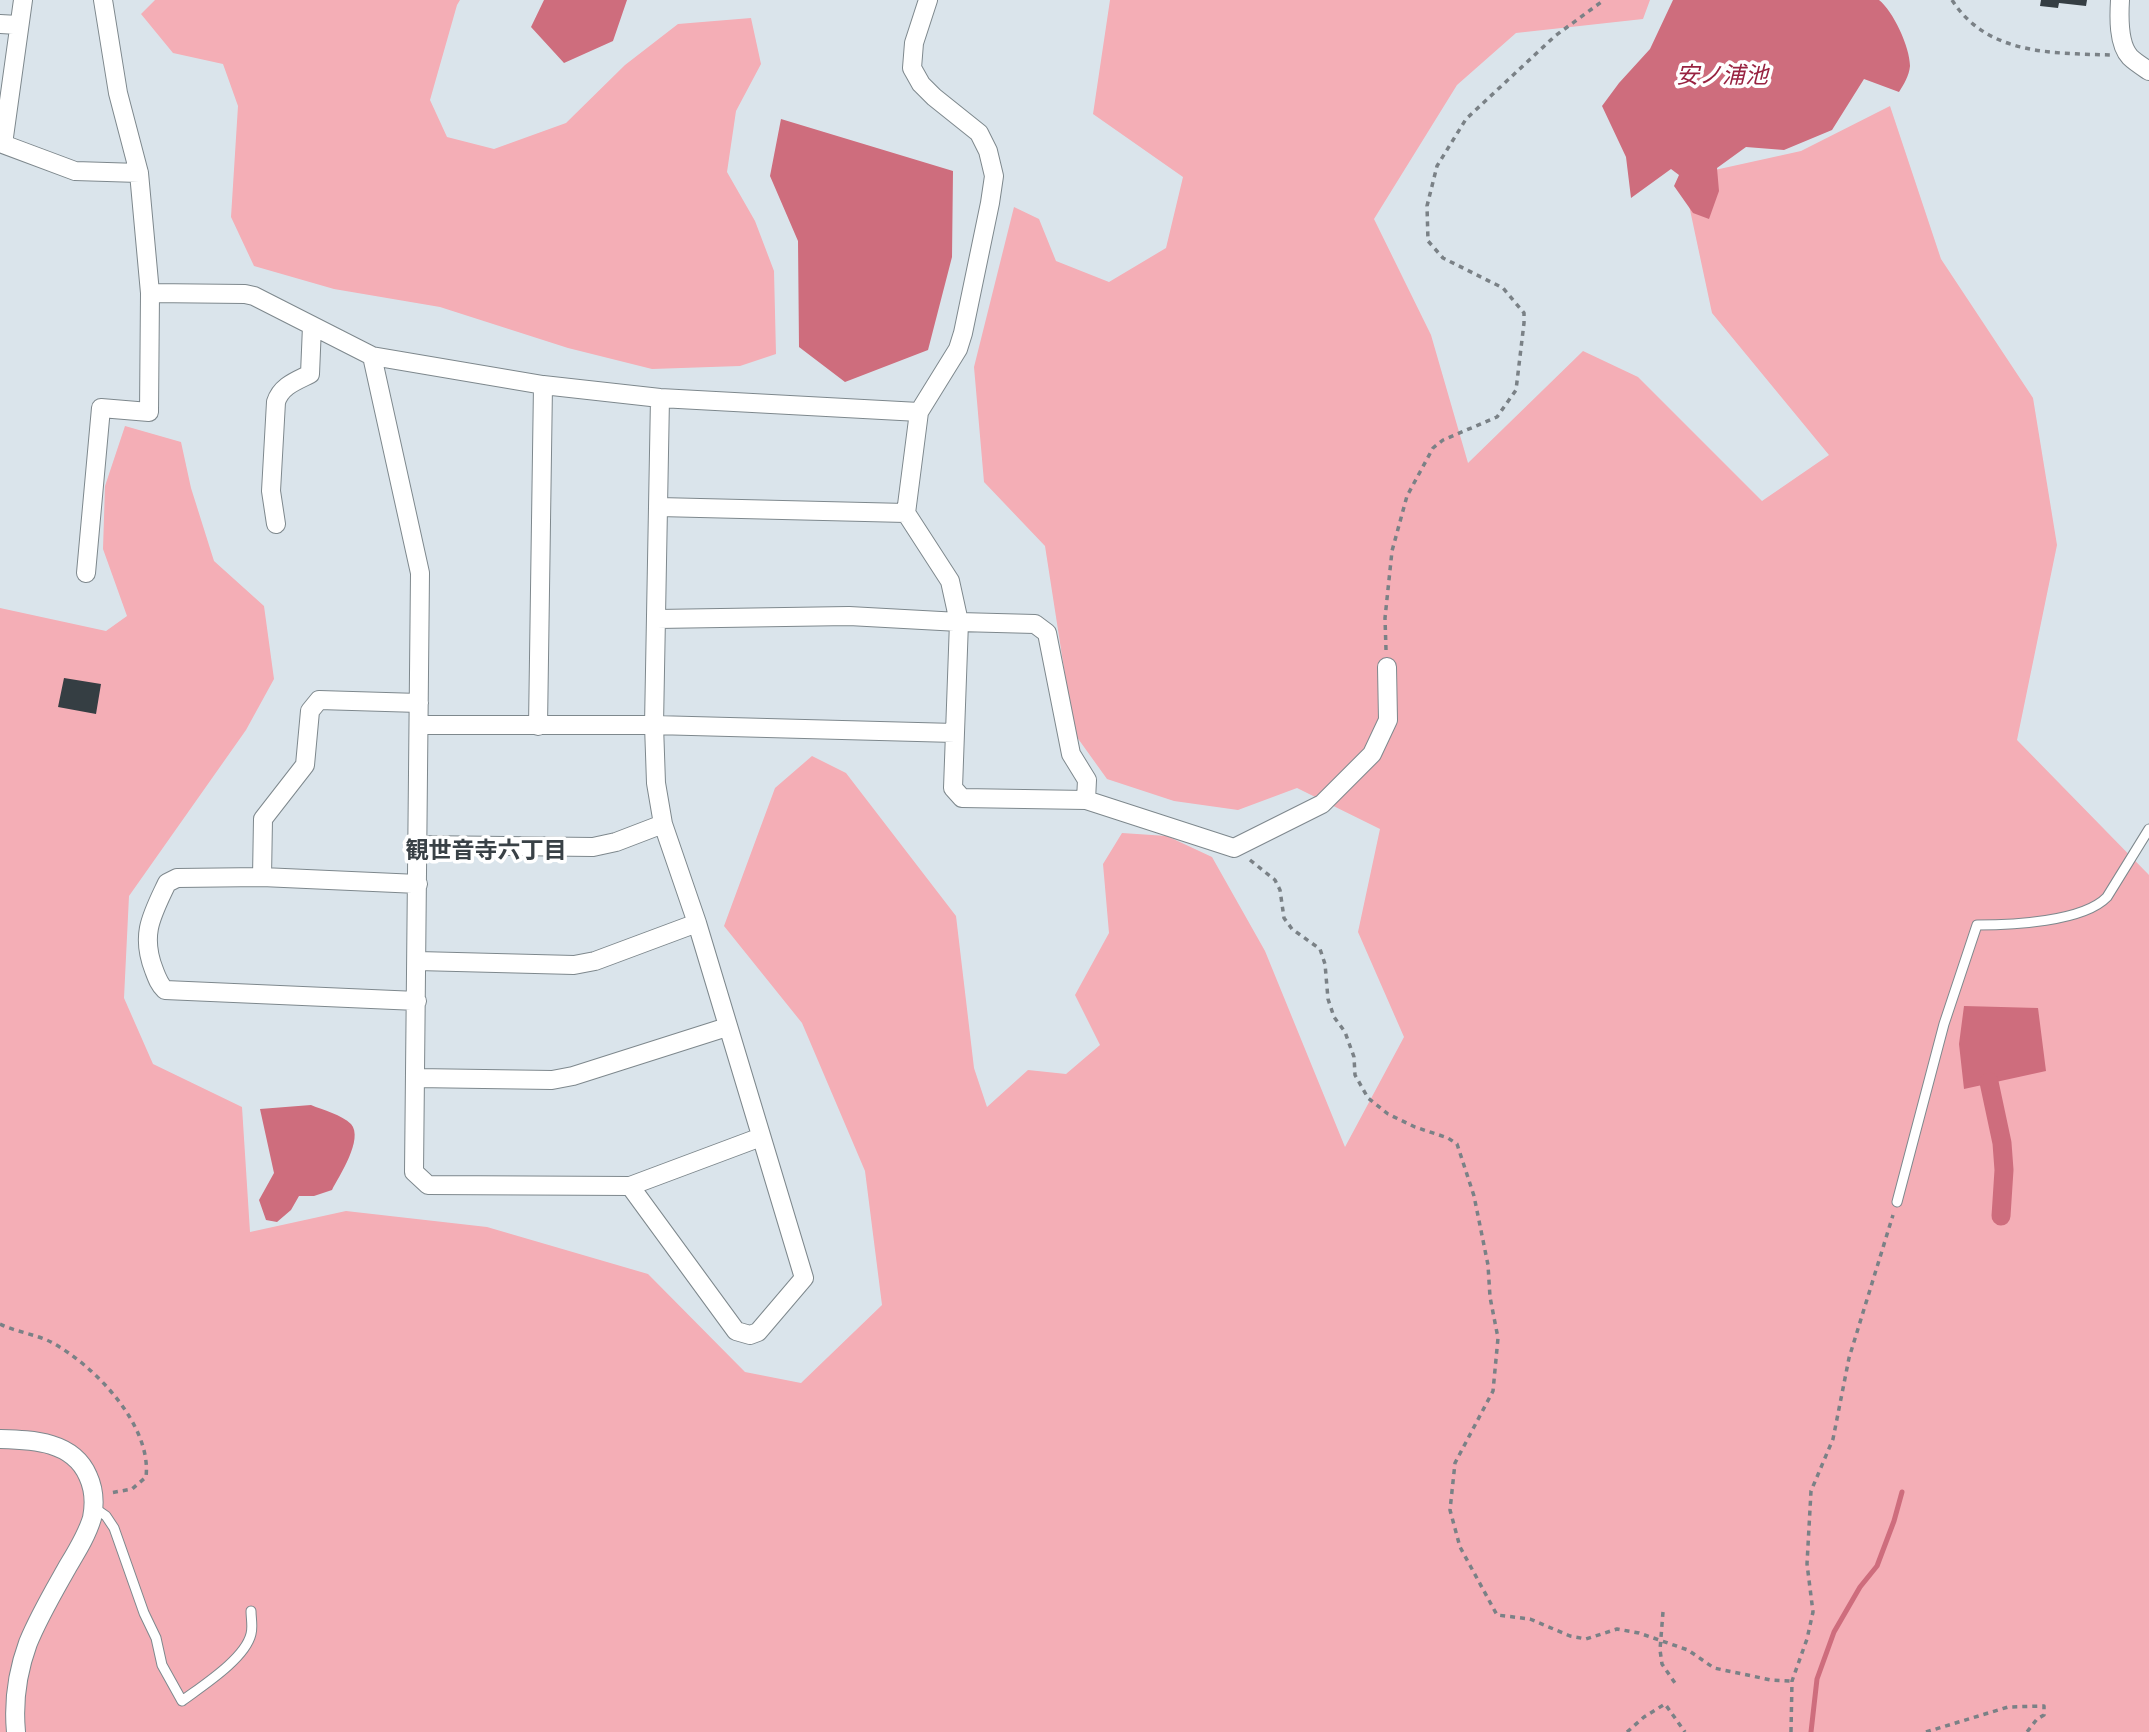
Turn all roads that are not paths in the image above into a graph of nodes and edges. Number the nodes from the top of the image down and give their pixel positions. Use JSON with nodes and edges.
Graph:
{"nodes":[{"id":1,"x":23,"y":0,"type":"edge"},
{"id":2,"x":103,"y":0,"type":"edge"},
{"id":3,"x":928,"y":0,"type":"edge"},
{"id":4,"x":2120,"y":0,"type":"edge"},
{"id":5,"x":9,"y":25,"type":"edge"},
{"id":6,"x":2149,"y":71,"type":"edge"},
{"id":7,"x":1,"y":143,"type":"edge"},
{"id":8,"x":139,"y":173,"type":"junction"},
{"id":9,"x":150,"y":293,"type":"junction"},
{"id":10,"x":312,"y":326,"type":"junction"},
{"id":11,"x":372,"y":356,"type":"junction"},
{"id":12,"x":543,"y":385,"type":"junction"},
{"id":13,"x":660,"y":398,"type":"junction"},
{"id":14,"x":919,"y":412,"type":"junction"},
{"id":15,"x":659,"y":508,"type":"junction"},
{"id":16,"x":906,"y":513,"type":"junction"},
{"id":17,"x":276,"y":524,"type":"dead end"},
{"id":18,"x":86,"y":573,"type":"dead end"},
{"id":19,"x":657,"y":619,"type":"junction"},
{"id":20,"x":959,"y":622,"type":"junction"},
{"id":21,"x":1387,"y":667,"type":"road end"},
{"id":22,"x":419,"y":703,"type":"junction"},
{"id":23,"x":420,"y":725,"type":"junction"},
{"id":24,"x":654,"y":725,"type":"junction"},
{"id":25,"x":538,"y":726,"type":"junction"},
{"id":26,"x":955,"y":733,"type":"junction"},
{"id":27,"x":1086,"y":800,"type":"junction"},
{"id":28,"x":663,"y":824,"type":"junction"},
{"id":29,"x":2149,"y":829,"type":"edge"},
{"id":30,"x":418,"y":845,"type":"junction"},
{"id":31,"x":262,"y":877,"type":"junction"},
{"id":32,"x":418,"y":884,"type":"junction"},
{"id":33,"x":697,"y":923,"type":"junction"},
{"id":34,"x":418,"y":961,"type":"junction"},
{"id":35,"x":417,"y":1001,"type":"junction"},
{"id":36,"x":727,"y":1027,"type":"junction"},
{"id":37,"x":416,"y":1078,"type":"junction"},
{"id":38,"x":761,"y":1137,"type":"junction"},
{"id":39,"x":630,"y":1186,"type":"junction"},
{"id":40,"x":1897,"y":1202,"type":"road end"},
{"id":41,"x":0,"y":1439,"type":"edge"},
{"id":42,"x":93,"y":1502,"type":"junction"},
{"id":43,"x":251,"y":1611,"type":"dead end"},
{"id":44,"x":16,"y":1732,"type":"edge"}],
"edges":[{"from":1,"to":5,"type":"street"},
{"from":2,"to":8,"type":"street"},
{"from":3,"to":14,"type":"street"},
{"from":4,"to":6,"type":"street"},
{"from":5,"to":7,"type":"street"},
{"from":7,"to":8,"type":"street"},
{"from":8,"to":9,"type":"street"},
{"from":9,"to":10,"type":"street"},
{"from":9,"to":18,"type":"street"},
{"from":10,"to":11,"type":"street"},
{"from":10,"to":17,"type":"street"},
{"from":11,"to":12,"type":"street"},
{"from":11,"to":22,"type":"street"},
{"from":12,"to":13,"type":"street"},
{"from":12,"to":25,"type":"street"},
{"from":13,"to":14,"type":"street"},
{"from":13,"to":15,"type":"street"},
{"from":14,"to":16,"type":"street"},
{"from":15,"to":16,"type":"street"},
{"from":15,"to":19,"type":"street"},
{"from":16,"to":20,"type":"street"},
{"from":19,"to":20,"type":"street"},
{"from":19,"to":24,"type":"street"},
{"from":20,"to":26,"type":"street"},
{"from":20,"to":27,"type":"street"},
{"from":21,"to":27,"type":"street"},
{"from":22,"to":23,"type":"street"},
{"from":22,"to":31,"type":"street"},
{"from":23,"to":25,"type":"street"},
{"from":23,"to":30,"type":"street"},
{"from":24,"to":25,"type":"street"},
{"from":24,"to":26,"type":"street"},
{"from":24,"to":28,"type":"street"},
{"from":26,"to":27,"type":"street"},
{"from":28,"to":30,"type":"street"},
{"from":28,"to":33,"type":"street"},
{"from":29,"to":40,"type":"lane"},
{"from":30,"to":32,"type":"street"},
{"from":31,"to":32,"type":"street"},
{"from":31,"to":35,"type":"street"},
{"from":32,"to":34,"type":"street"},
{"from":33,"to":34,"type":"street"},
{"from":33,"to":36,"type":"street"},
{"from":34,"to":35,"type":"street"},
{"from":35,"to":37,"type":"street"},
{"from":36,"to":37,"type":"street"},
{"from":36,"to":38,"type":"street"},
{"from":37,"to":39,"type":"street"},
{"from":38,"to":39,"type":"street"},
{"from":38,"to":39,"type":"street"},
{"from":41,"to":42,"type":"street"},
{"from":42,"to":43,"type":"lane"},
{"from":42,"to":44,"type":"street"}]}
